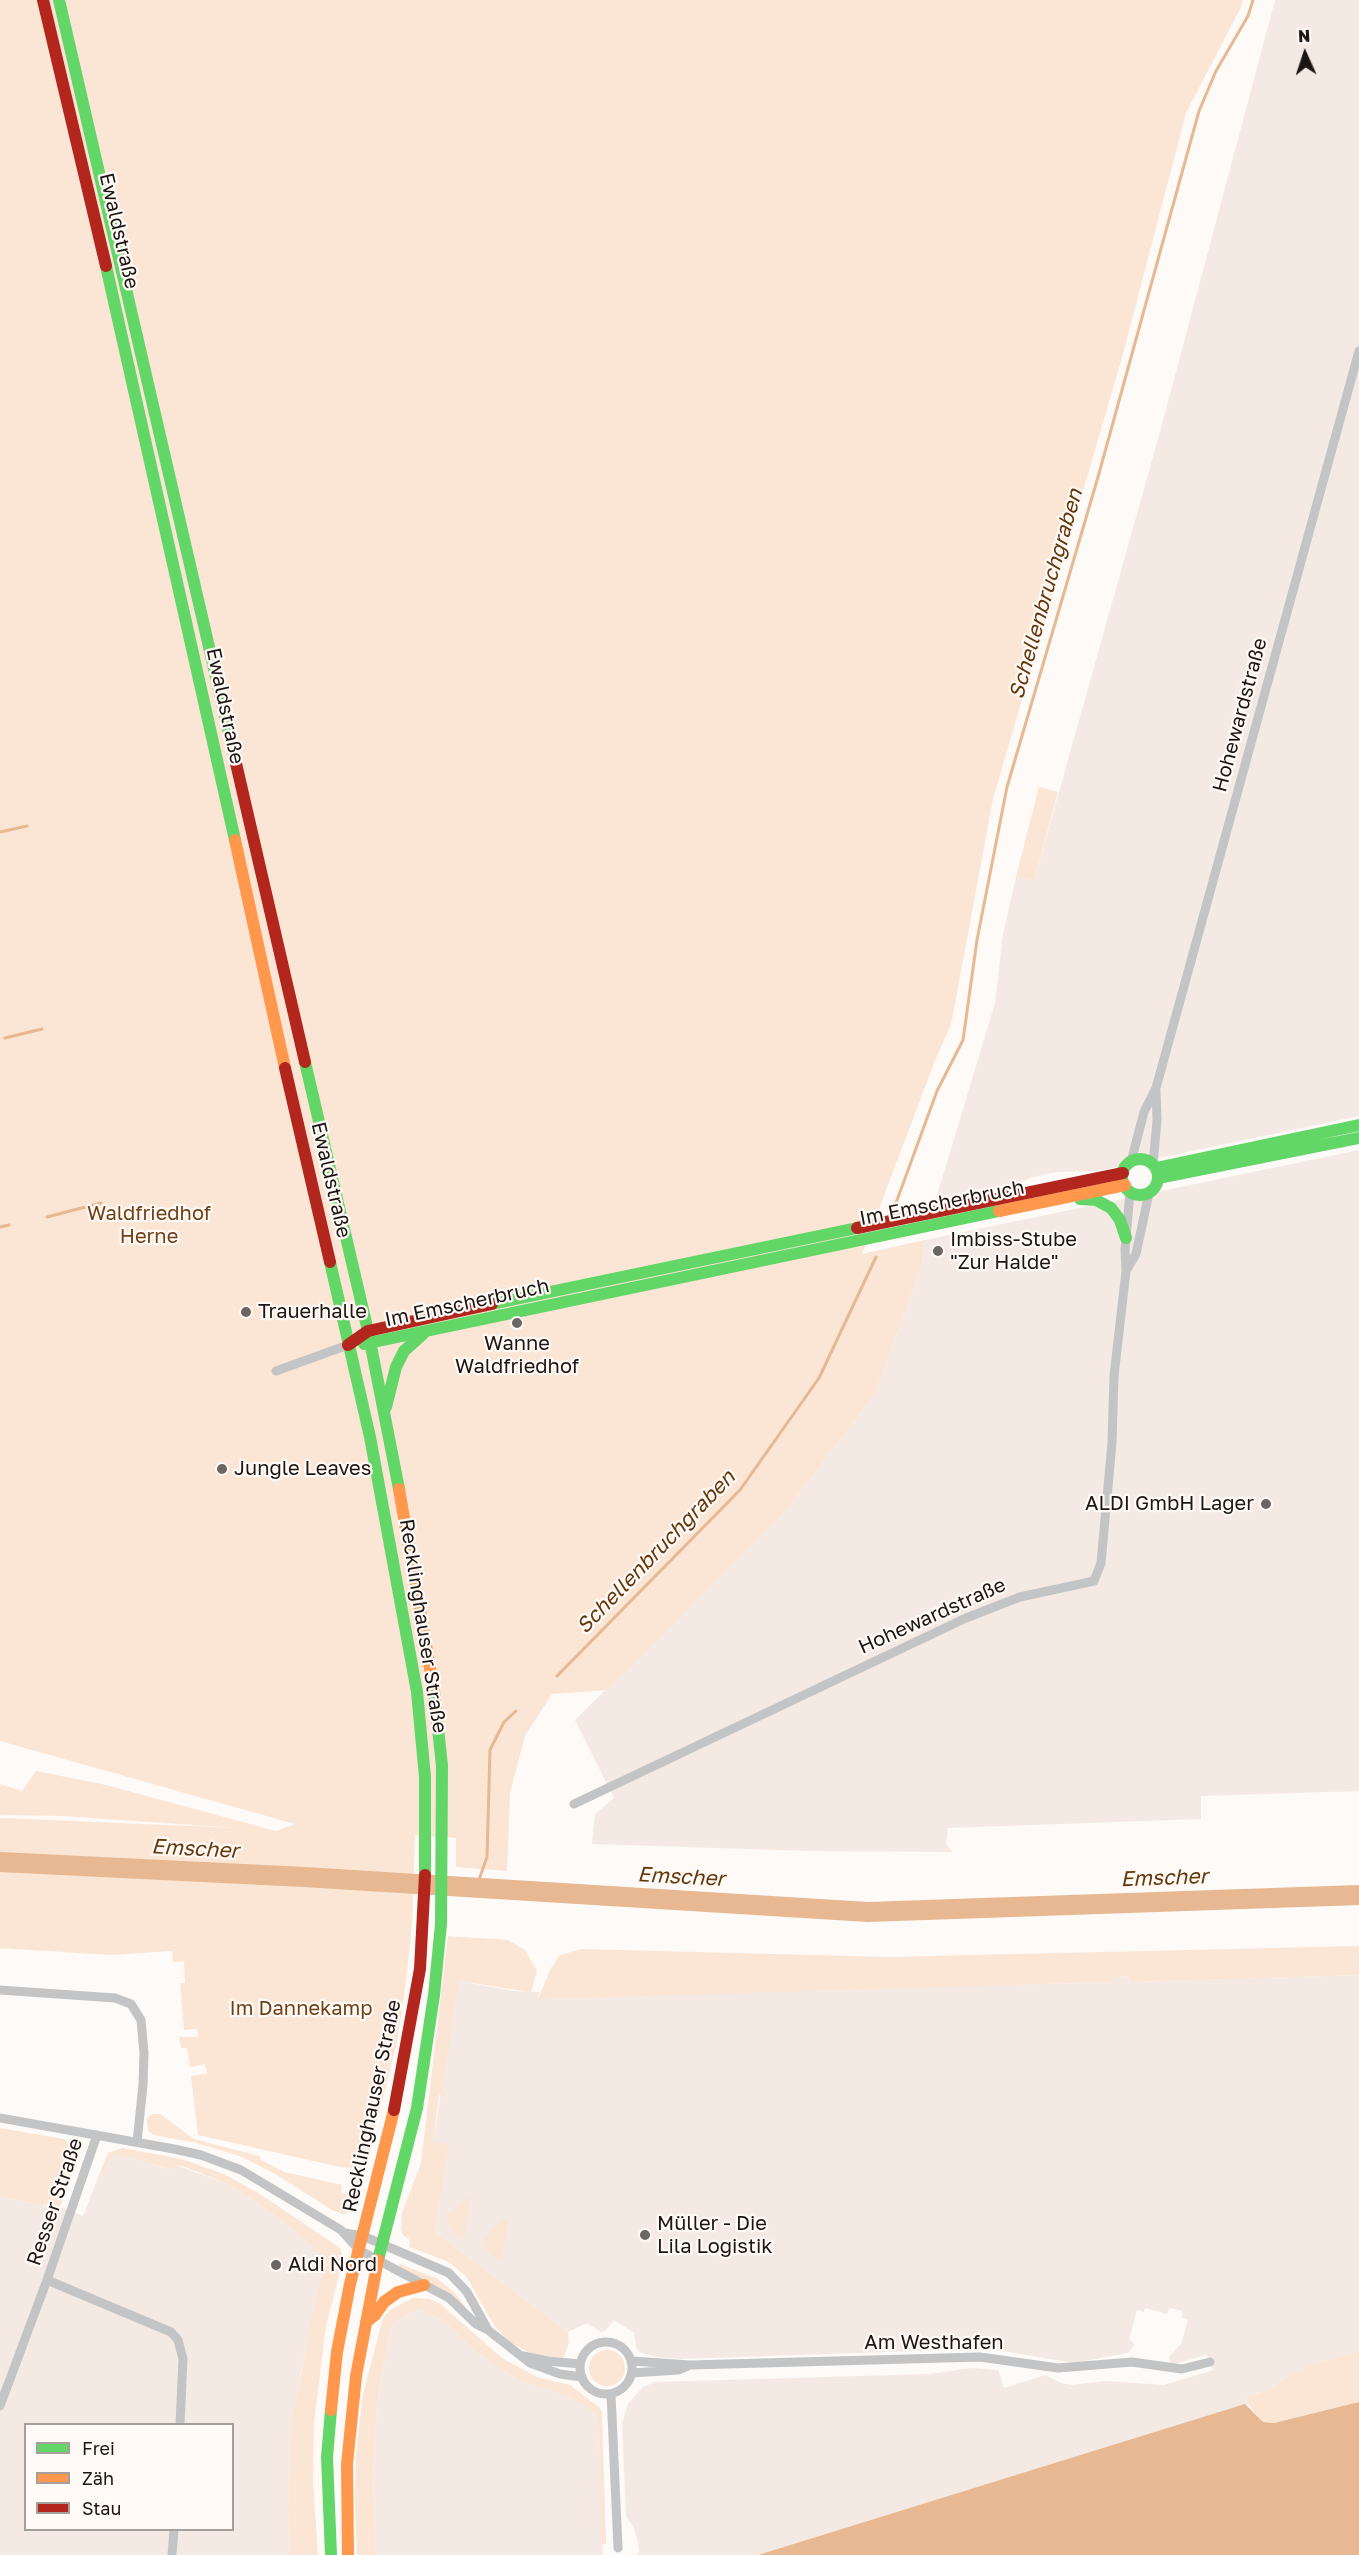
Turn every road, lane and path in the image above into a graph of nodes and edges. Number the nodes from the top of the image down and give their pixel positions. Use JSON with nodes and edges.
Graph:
{"nodes":[{"id":1,"x":43,"y":0,"type":"edge"},
{"id":2,"x":59,"y":0,"type":"edge"},
{"id":3,"x":1359,"y":351,"type":"edge"},
{"id":4,"x":1156,"y":1088,"type":"junction"},
{"id":5,"x":1359,"y":1125,"type":"edge"},
{"id":6,"x":1359,"y":1138,"type":"edge"},
{"id":7,"x":1131,"y":1162,"type":"junction"},
{"id":8,"x":1156,"y":1170,"type":"junction"},
{"id":9,"x":1126,"y":1183,"type":"junction"},
{"id":10,"x":1149,"y":1193,"type":"junction"},
{"id":11,"x":1064,"y":1198,"type":"junction"},
{"id":12,"x":1126,"y":1238,"type":"junction"},
{"id":13,"x":1126,"y":1271,"type":"junction"},
{"id":14,"x":424,"y":1333,"type":"junction"},
{"id":15,"x":369,"y":1338,"type":"junction"},
{"id":16,"x":348,"y":1345,"type":"junction"},
{"id":17,"x":276,"y":1371,"type":"dead end"},
{"id":18,"x":384,"y":1413,"type":"junction"},
{"id":19,"x":574,"y":1804,"type":"dead end"},
{"id":20,"x":0,"y":1990,"type":"edge"},
{"id":21,"x":0,"y":2118,"type":"edge"},
{"id":22,"x":97,"y":2135,"type":"junction"},
{"id":23,"x":137,"y":2142,"type":"junction"},
{"id":24,"x":345,"y":2233,"type":"junction"},
{"id":25,"x":363,"y":2236,"type":"junction"},
{"id":26,"x":383,"y":2244,"type":"junction"},
{"id":27,"x":359,"y":2250,"type":"junction"},
{"id":28,"x":378,"y":2261,"type":"junction"},
{"id":29,"x":47,"y":2280,"type":"junction"},
{"id":30,"x":424,"y":2284,"type":"junction"},
{"id":31,"x":366,"y":2322,"type":"junction"},
{"id":32,"x":488,"y":2330,"type":"junction"},
{"id":33,"x":523,"y":2356,"type":"junction"},
{"id":34,"x":632,"y":2361,"type":"junction"},
{"id":35,"x":1210,"y":2362,"type":"dead end"},
{"id":36,"x":580,"y":2364,"type":"junction"},
{"id":37,"x":690,"y":2365,"type":"junction"},
{"id":38,"x":632,"y":2373,"type":"junction"},
{"id":39,"x":582,"y":2377,"type":"junction"},
{"id":40,"x":611,"y":2394,"type":"junction"},
{"id":41,"x":0,"y":2406,"type":"edge"},
{"id":42,"x":180,"y":2423,"type":"edge"},
{"id":43,"x":174,"y":2531,"type":"edge"},
{"id":44,"x":618,"y":2548,"type":"dead end"},
{"id":45,"x":172,"y":2555,"type":"edge"},
{"id":46,"x":331,"y":2555,"type":"edge"},
{"id":47,"x":348,"y":2555,"type":"edge"}],
"edges":[{"from":1,"to":16,"type":"main road","name":"Ewaldstraße"},
{"from":2,"to":15,"type":"main road","name":"Ewaldstraße"},
{"from":3,"to":4,"type":"street","name":"Hohewardstraße"},
{"from":4,"to":7,"type":"street","name":"Hohewardstraße"},
{"from":4,"to":8,"type":"street","name":"Hohewardstraße"},
{"from":5,"to":8,"type":"main road"},
{"from":6,"to":8,"type":"main road"},
{"from":7,"to":8,"type":"main road"},
{"from":7,"to":9,"type":"main road"},
{"from":8,"to":10,"type":"main road"},
{"from":9,"to":10,"type":"main road","name":"Im Emscherbruch"},
{"from":9,"to":11,"type":"main road","name":"Im Emscherbruch"},
{"from":9,"to":12,"type":"street","name":"Hohewardstraße"},
{"from":9,"to":15,"type":"main road","name":"Im Emscherbruch"},
{"from":10,"to":13,"type":"street","name":"Hohewardstraße"},
{"from":11,"to":12,"type":"main road"},
{"from":11,"to":14,"type":"main road","name":"Im Emscherbruch"},
{"from":12,"to":13,"type":"street","name":"Hohewardstraße"},
{"from":13,"to":19,"type":"street","name":"Hohewardstraße"},
{"from":14,"to":15,"type":"main road","name":"Im Emscherbruch"},
{"from":14,"to":18,"type":"main road"},
{"from":15,"to":16,"type":"main road","name":"Im Emscherbruch"},
{"from":15,"to":18,"type":"main road","name":"Recklinghauser Straße"},
{"from":16,"to":17,"type":"street"},
{"from":16,"to":25,"type":"main road","name":"Recklinghauser Straße"},
{"from":18,"to":26,"type":"main road","name":"Recklinghauser Straße"},
{"from":20,"to":23,"type":"street"},
{"from":21,"to":22,"type":"street","name":"Resser Straße"},
{"from":22,"to":23,"type":"street","name":"Resser Straße"},
{"from":22,"to":29,"type":"street","name":"Resser Straße"},
{"from":23,"to":24,"type":"street","name":"Resser Straße"},
{"from":24,"to":25,"type":"street"},
{"from":24,"to":27,"type":"street","name":"Resser Straße"},
{"from":25,"to":26,"type":"street"},
{"from":25,"to":27,"type":"main road","name":"Recklinghauser Straße"},
{"from":26,"to":28,"type":"main road","name":"Recklinghauser Straße"},
{"from":26,"to":32,"type":"street"},
{"from":27,"to":28,"type":"street"},
{"from":27,"to":46,"type":"main road","name":"Recklinghauser Straße"},
{"from":28,"to":30,"type":"street"},
{"from":28,"to":31,"type":"main road","name":"Recklinghauser Straße"},
{"from":29,"to":41,"type":"street","name":"Resser Straße"},
{"from":29,"to":42,"type":"street","name":"Resser Straße"},
{"from":30,"to":31,"type":"main road"},
{"from":30,"to":32,"type":"street"},
{"from":31,"to":47,"type":"main road","name":"Recklinghauser Straße"},
{"from":32,"to":33,"type":"street"},
{"from":33,"to":36,"type":"street"},
{"from":33,"to":39,"type":"street"},
{"from":34,"to":36,"type":"street"},
{"from":34,"to":37,"type":"street","name":"Am Westhafen"},
{"from":34,"to":38,"type":"street"},
{"from":35,"to":37,"type":"street","name":"Am Westhafen"},
{"from":36,"to":39,"type":"street"},
{"from":37,"to":38,"type":"street","name":"Am Westhafen"},
{"from":38,"to":40,"type":"street"},
{"from":39,"to":40,"type":"street"},
{"from":40,"to":44,"type":"street"},
{"from":43,"to":45,"type":"street"}]}
